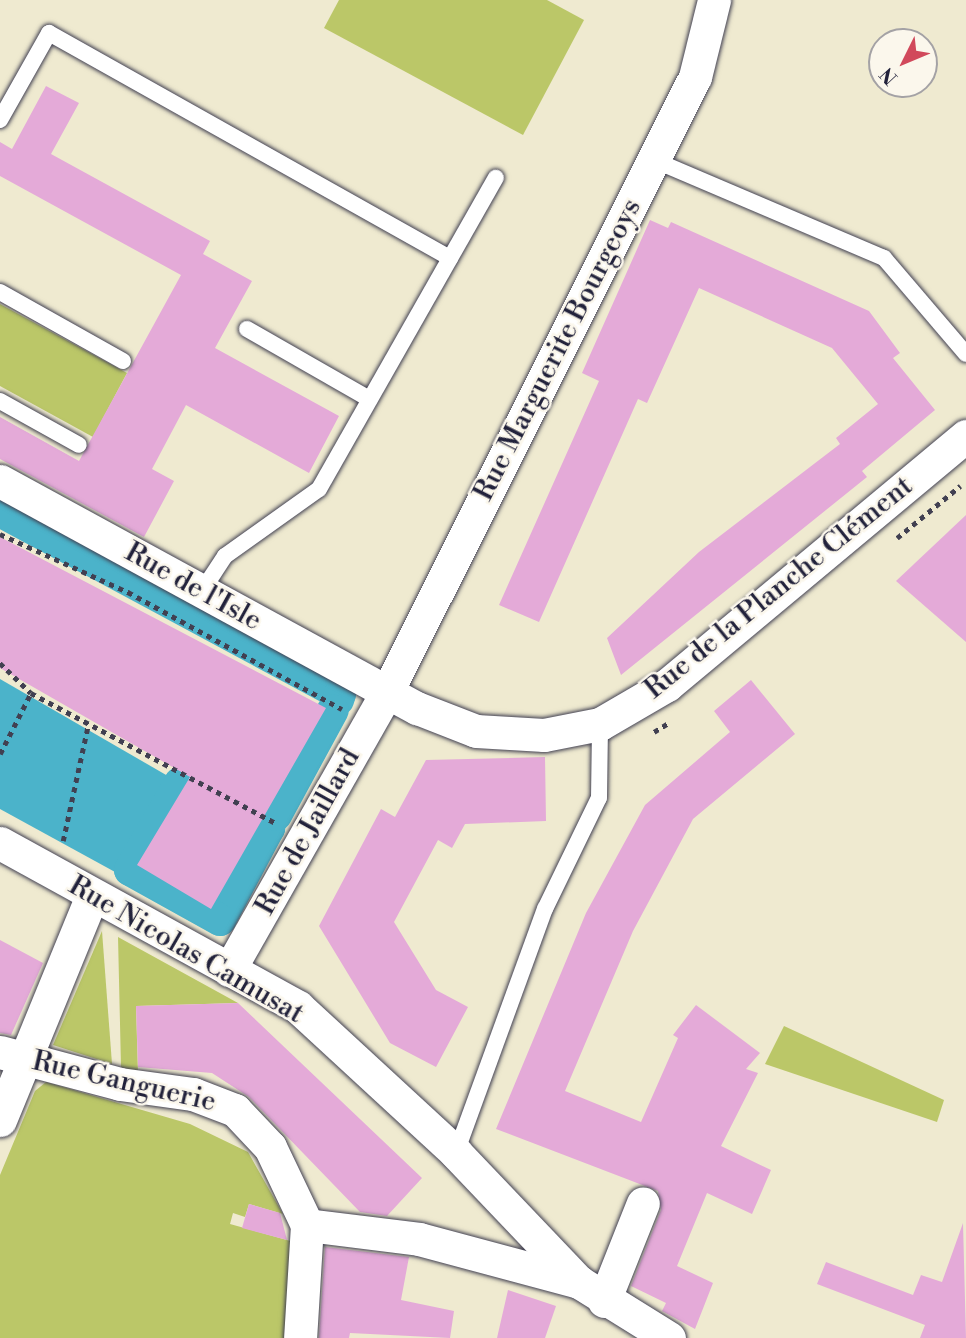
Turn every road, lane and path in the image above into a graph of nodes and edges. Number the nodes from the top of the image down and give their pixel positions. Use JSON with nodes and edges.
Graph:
{"nodes":[{"id":1,"x":714,"y":0,"type":"edge"},
{"id":2,"x":0,"y":120,"type":"edge"},
{"id":3,"x":654,"y":160,"type":"junction"},
{"id":4,"x":496,"y":178,"type":"dead end"},
{"id":5,"x":450,"y":258,"type":"junction"},
{"id":6,"x":0,"y":292,"type":"edge"},
{"id":7,"x":247,"y":329,"type":"dead end"},
{"id":8,"x":966,"y":354,"type":"edge"},
{"id":9,"x":123,"y":361,"type":"dead end"},
{"id":10,"x":369,"y":399,"type":"junction"},
{"id":11,"x":0,"y":401,"type":"edge"},
{"id":12,"x":966,"y":436,"type":"edge"},
{"id":13,"x":79,"y":445,"type":"dead end"},
{"id":14,"x":0,"y":481,"type":"edge"},
{"id":15,"x":0,"y":534,"type":"edge"},
{"id":16,"x":202,"y":591,"type":"junction"},
{"id":17,"x":0,"y":663,"type":"edge"},
{"id":18,"x":32,"y":693,"type":"junction"},
{"id":19,"x":386,"y":694,"type":"junction"},
{"id":20,"x":342,"y":709,"type":"dead end"},
{"id":21,"x":600,"y":724,"type":"junction"},
{"id":22,"x":88,"y":725,"type":"junction"},
{"id":23,"x":544,"y":735,"type":"joint"},
{"id":24,"x":0,"y":754,"type":"edge"},
{"id":25,"x":272,"y":823,"type":"dead end"},
{"id":26,"x":0,"y":843,"type":"edge"},
{"id":27,"x":61,"y":852,"type":"dead end"},
{"id":28,"x":92,"y":896,"type":"junction"},
{"id":29,"x":229,"y":970,"type":"junction"},
{"id":30,"x":12,"y":1055,"type":"edge"},
{"id":31,"x":0,"y":1120,"type":"edge"},
{"id":32,"x":456,"y":1153,"type":"junction"},
{"id":33,"x":643,"y":1203,"type":"dead end"},
{"id":34,"x":307,"y":1225,"type":"junction"},
{"id":35,"x":592,"y":1292,"type":"junction"},
{"id":36,"x":300,"y":1338,"type":"edge"},
{"id":37,"x":669,"y":1338,"type":"edge"}],
"edges":[{"from":1,"to":3,"type":"street","name":"Rue Marguerite Bourgeoys"},
{"from":2,"to":5,"type":"lane"},
{"from":3,"to":8,"type":"lane"},
{"from":3,"to":19,"type":"street","name":"Rue Marguerite Bourgeoys"},
{"from":4,"to":5,"type":"lane"},
{"from":5,"to":10,"type":"lane"},
{"from":6,"to":9,"type":"lane"},
{"from":7,"to":10,"type":"lane"},
{"from":10,"to":16,"type":"lane"},
{"from":11,"to":13,"type":"lane"},
{"from":12,"to":21,"type":"street","name":"Rue de la Planche Clément"},
{"from":14,"to":16,"type":"street","name":"Rue de l'Isle"},
{"from":15,"to":20,"type":"path"},
{"from":16,"to":19,"type":"street","name":"Rue de l'Isle"},
{"from":17,"to":18,"type":"path"},
{"from":18,"to":22,"type":"path"},
{"from":18,"to":24,"type":"path"},
{"from":19,"to":23,"type":"street","name":"Rue de l'Isle"},
{"from":19,"to":29,"type":"street","name":"Rue de Jaillard"},
{"from":21,"to":23,"type":"street","name":"Rue de la Planche Clément"},
{"from":21,"to":32,"type":"lane"},
{"from":22,"to":25,"type":"path"},
{"from":22,"to":27,"type":"path"},
{"from":26,"to":28,"type":"street","name":"Rue Nicolas Camusat"},
{"from":28,"to":29,"type":"street","name":"Rue Nicolas Camusat"},
{"from":28,"to":30,"type":"street"},
{"from":29,"to":32,"type":"street","name":"Rue Nicolas Camusat"},
{"from":30,"to":31,"type":"street"},
{"from":30,"to":34,"type":"street","name":"Rue Ganguerie"},
{"from":32,"to":35,"type":"street","name":"Rue Nicolas Camusat"},
{"from":33,"to":35,"type":"street"},
{"from":34,"to":35,"type":"street"},
{"from":34,"to":36,"type":"street"},
{"from":35,"to":37,"type":"street"}]}
